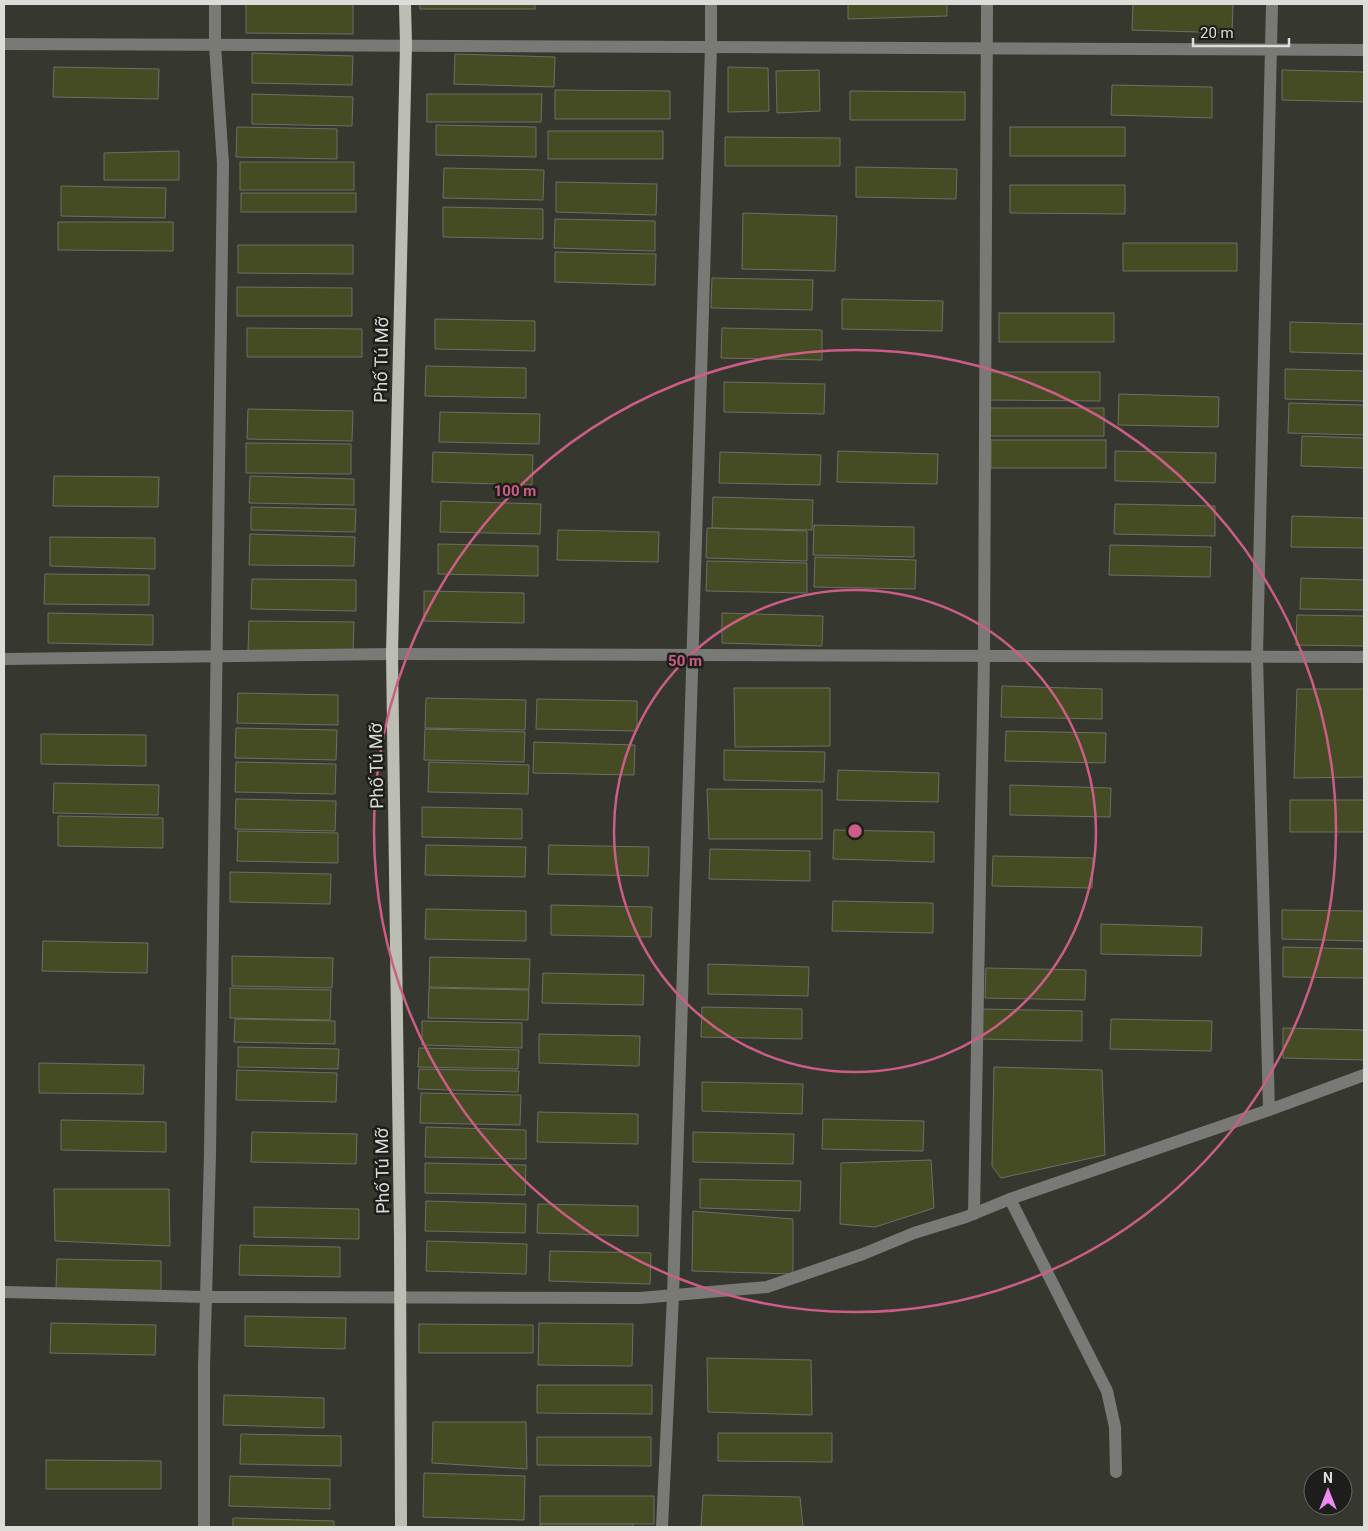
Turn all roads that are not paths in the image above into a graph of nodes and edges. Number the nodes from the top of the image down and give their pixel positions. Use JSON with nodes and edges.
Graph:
{"nodes":[{"id":1,"x":215,"y":4,"type":"edge"},
{"id":2,"x":405,"y":4,"type":"edge"},
{"id":3,"x":711,"y":4,"type":"edge"},
{"id":4,"x":987,"y":4,"type":"edge"},
{"id":5,"x":1272,"y":4,"type":"edge"},
{"id":6,"x":4,"y":44,"type":"edge"},
{"id":7,"x":215,"y":45,"type":"junction"},
{"id":8,"x":406,"y":45,"type":"junction"},
{"id":9,"x":711,"y":47,"type":"junction"},
{"id":10,"x":987,"y":48,"type":"junction"},
{"id":11,"x":1272,"y":50,"type":"junction"},
{"id":12,"x":1364,"y":50,"type":"edge"},
{"id":13,"x":392,"y":654,"type":"junction"},
{"id":14,"x":693,"y":656,"type":"junction"},
{"id":15,"x":984,"y":656,"type":"junction"},
{"id":16,"x":1257,"y":656,"type":"junction"},
{"id":17,"x":1364,"y":657,"type":"edge"},
{"id":18,"x":217,"y":658,"type":"junction"},
{"id":19,"x":4,"y":659,"type":"edge"},
{"id":20,"x":1364,"y":1075,"type":"edge"},
{"id":21,"x":1268,"y":1110,"type":"junction"},
{"id":22,"x":1010,"y":1199,"type":"junction"},
{"id":23,"x":974,"y":1214,"type":"junction"},
{"id":24,"x":4,"y":1292,"type":"edge"},
{"id":25,"x":400,"y":1296,"type":"junction"},
{"id":26,"x":673,"y":1296,"type":"junction"},
{"id":27,"x":206,"y":1297,"type":"junction"},
{"id":28,"x":1116,"y":1472,"type":"dead end"},
{"id":29,"x":204,"y":1527,"type":"edge"},
{"id":30,"x":401,"y":1527,"type":"edge"},
{"id":31,"x":662,"y":1527,"type":"edge"}],
"edges":[{"from":1,"to":7,"type":"street"},
{"from":2,"to":8,"type":"main road","name":"Phố Tú Mỡ"},
{"from":3,"to":9,"type":"street"},
{"from":4,"to":10,"type":"street"},
{"from":5,"to":11,"type":"street"},
{"from":6,"to":7,"type":"street"},
{"from":7,"to":8,"type":"street"},
{"from":7,"to":18,"type":"street"},
{"from":8,"to":9,"type":"street"},
{"from":8,"to":13,"type":"main road","name":"Phố Tú Mỡ"},
{"from":9,"to":10,"type":"street"},
{"from":9,"to":14,"type":"street"},
{"from":10,"to":11,"type":"street"},
{"from":10,"to":15,"type":"street"},
{"from":11,"to":12,"type":"street"},
{"from":11,"to":16,"type":"street"},
{"from":13,"to":14,"type":"street"},
{"from":13,"to":18,"type":"street"},
{"from":13,"to":25,"type":"main road","name":"Phố Tú Mỡ"},
{"from":14,"to":15,"type":"street"},
{"from":14,"to":26,"type":"street"},
{"from":15,"to":16,"type":"street"},
{"from":15,"to":23,"type":"street"},
{"from":16,"to":17,"type":"street"},
{"from":16,"to":21,"type":"street"},
{"from":18,"to":19,"type":"street"},
{"from":18,"to":27,"type":"street"},
{"from":20,"to":21,"type":"street"},
{"from":21,"to":22,"type":"street"},
{"from":22,"to":23,"type":"street"},
{"from":22,"to":28,"type":"street"},
{"from":23,"to":26,"type":"street"},
{"from":24,"to":27,"type":"street"},
{"from":25,"to":26,"type":"street"},
{"from":25,"to":27,"type":"street"},
{"from":25,"to":30,"type":"main road","name":"Phố Tú Mỡ"},
{"from":26,"to":31,"type":"street"},
{"from":27,"to":29,"type":"street"}]}
